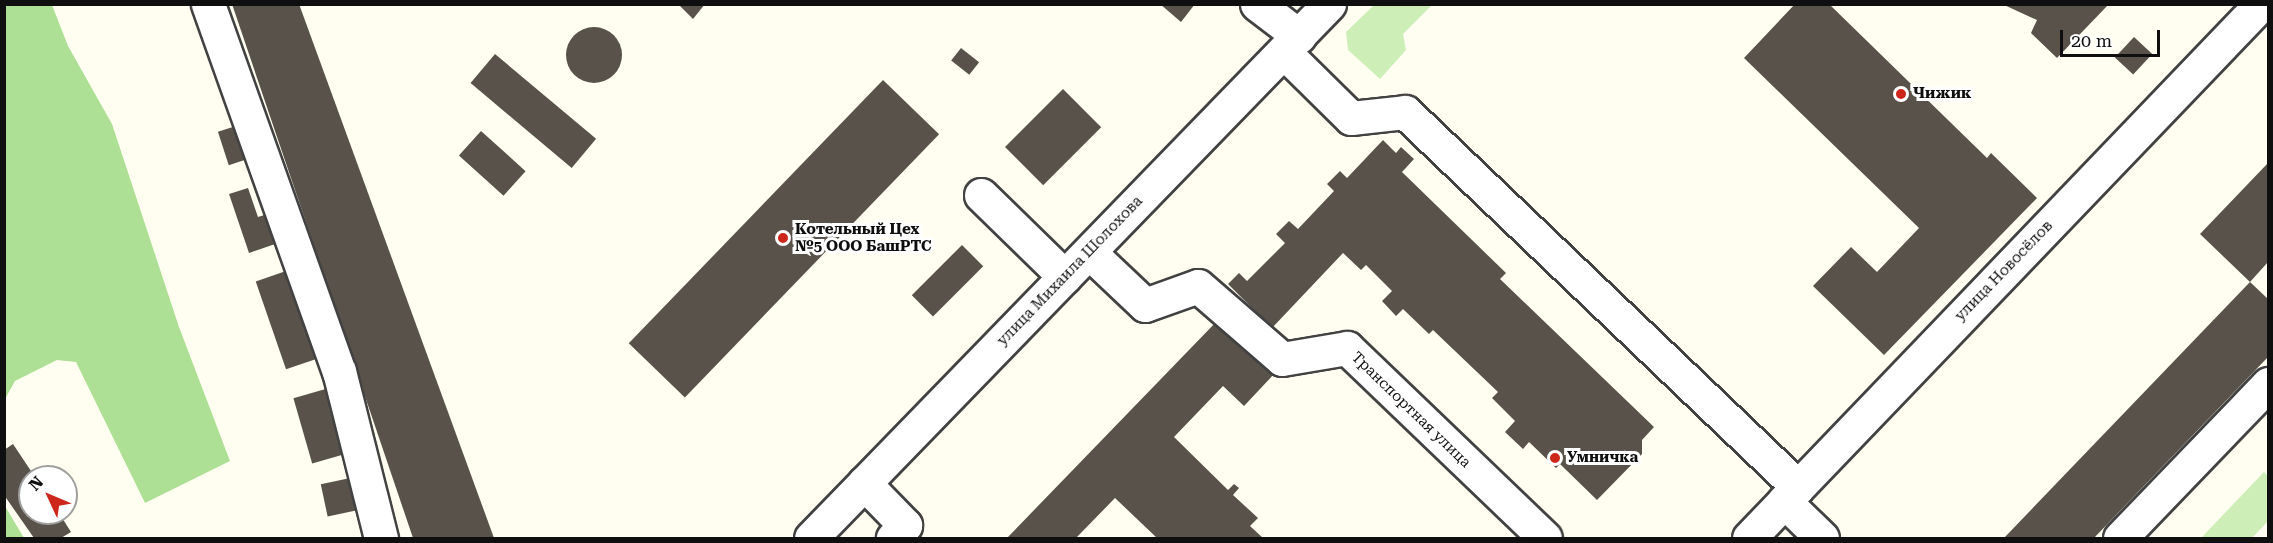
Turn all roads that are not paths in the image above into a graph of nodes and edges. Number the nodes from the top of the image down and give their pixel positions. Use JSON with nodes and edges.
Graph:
{"nodes":[{"id":1,"x":208,"y":4,"type":"edge"},
{"id":2,"x":1257,"y":4,"type":"edge"},
{"id":3,"x":1329,"y":4,"type":"edge"},
{"id":4,"x":2261,"y":4,"type":"edge"},
{"id":5,"x":1291,"y":44,"type":"junction"},
{"id":6,"x":981,"y":195,"type":"dead end"},
{"id":7,"x":1089,"y":252,"type":"junction"},
{"id":8,"x":1065,"y":277,"type":"junction"},
{"id":9,"x":2268,"y":384,"type":"edge"},
{"id":10,"x":864,"y":483,"type":"junction"},
{"id":11,"x":1791,"y":494,"type":"junction"},
{"id":12,"x":381,"y":538,"type":"edge"},
{"id":13,"x":811,"y":538,"type":"edge"},
{"id":14,"x":893,"y":538,"type":"edge"},
{"id":15,"x":1545,"y":538,"type":"edge"},
{"id":16,"x":1749,"y":538,"type":"edge"},
{"id":17,"x":1822,"y":538,"type":"edge"},
{"id":18,"x":2120,"y":538,"type":"edge"}],
"edges":[{"from":1,"to":12,"type":"street"},
{"from":2,"to":5,"type":"street"},
{"from":3,"to":5,"type":"street","name":"улица Михаила Шолохова"},
{"from":4,"to":11,"type":"street","name":"улица Новосёлов"},
{"from":5,"to":7,"type":"street","name":"улица Михаила Шолохова"},
{"from":5,"to":11,"type":"street"},
{"from":6,"to":8,"type":"street"},
{"from":7,"to":8,"type":"street","name":"улица Михаила Шолохова"},
{"from":7,"to":15,"type":"street","name":"Транспортная улица"},
{"from":8,"to":10,"type":"street","name":"улица Михаила Шолохова"},
{"from":9,"to":18,"type":"street"},
{"from":10,"to":13,"type":"street","name":"улица Михаила Шолохова"},
{"from":10,"to":14,"type":"street"},
{"from":11,"to":16,"type":"street","name":"улица Новосёлов"},
{"from":11,"to":17,"type":"street"}]}
